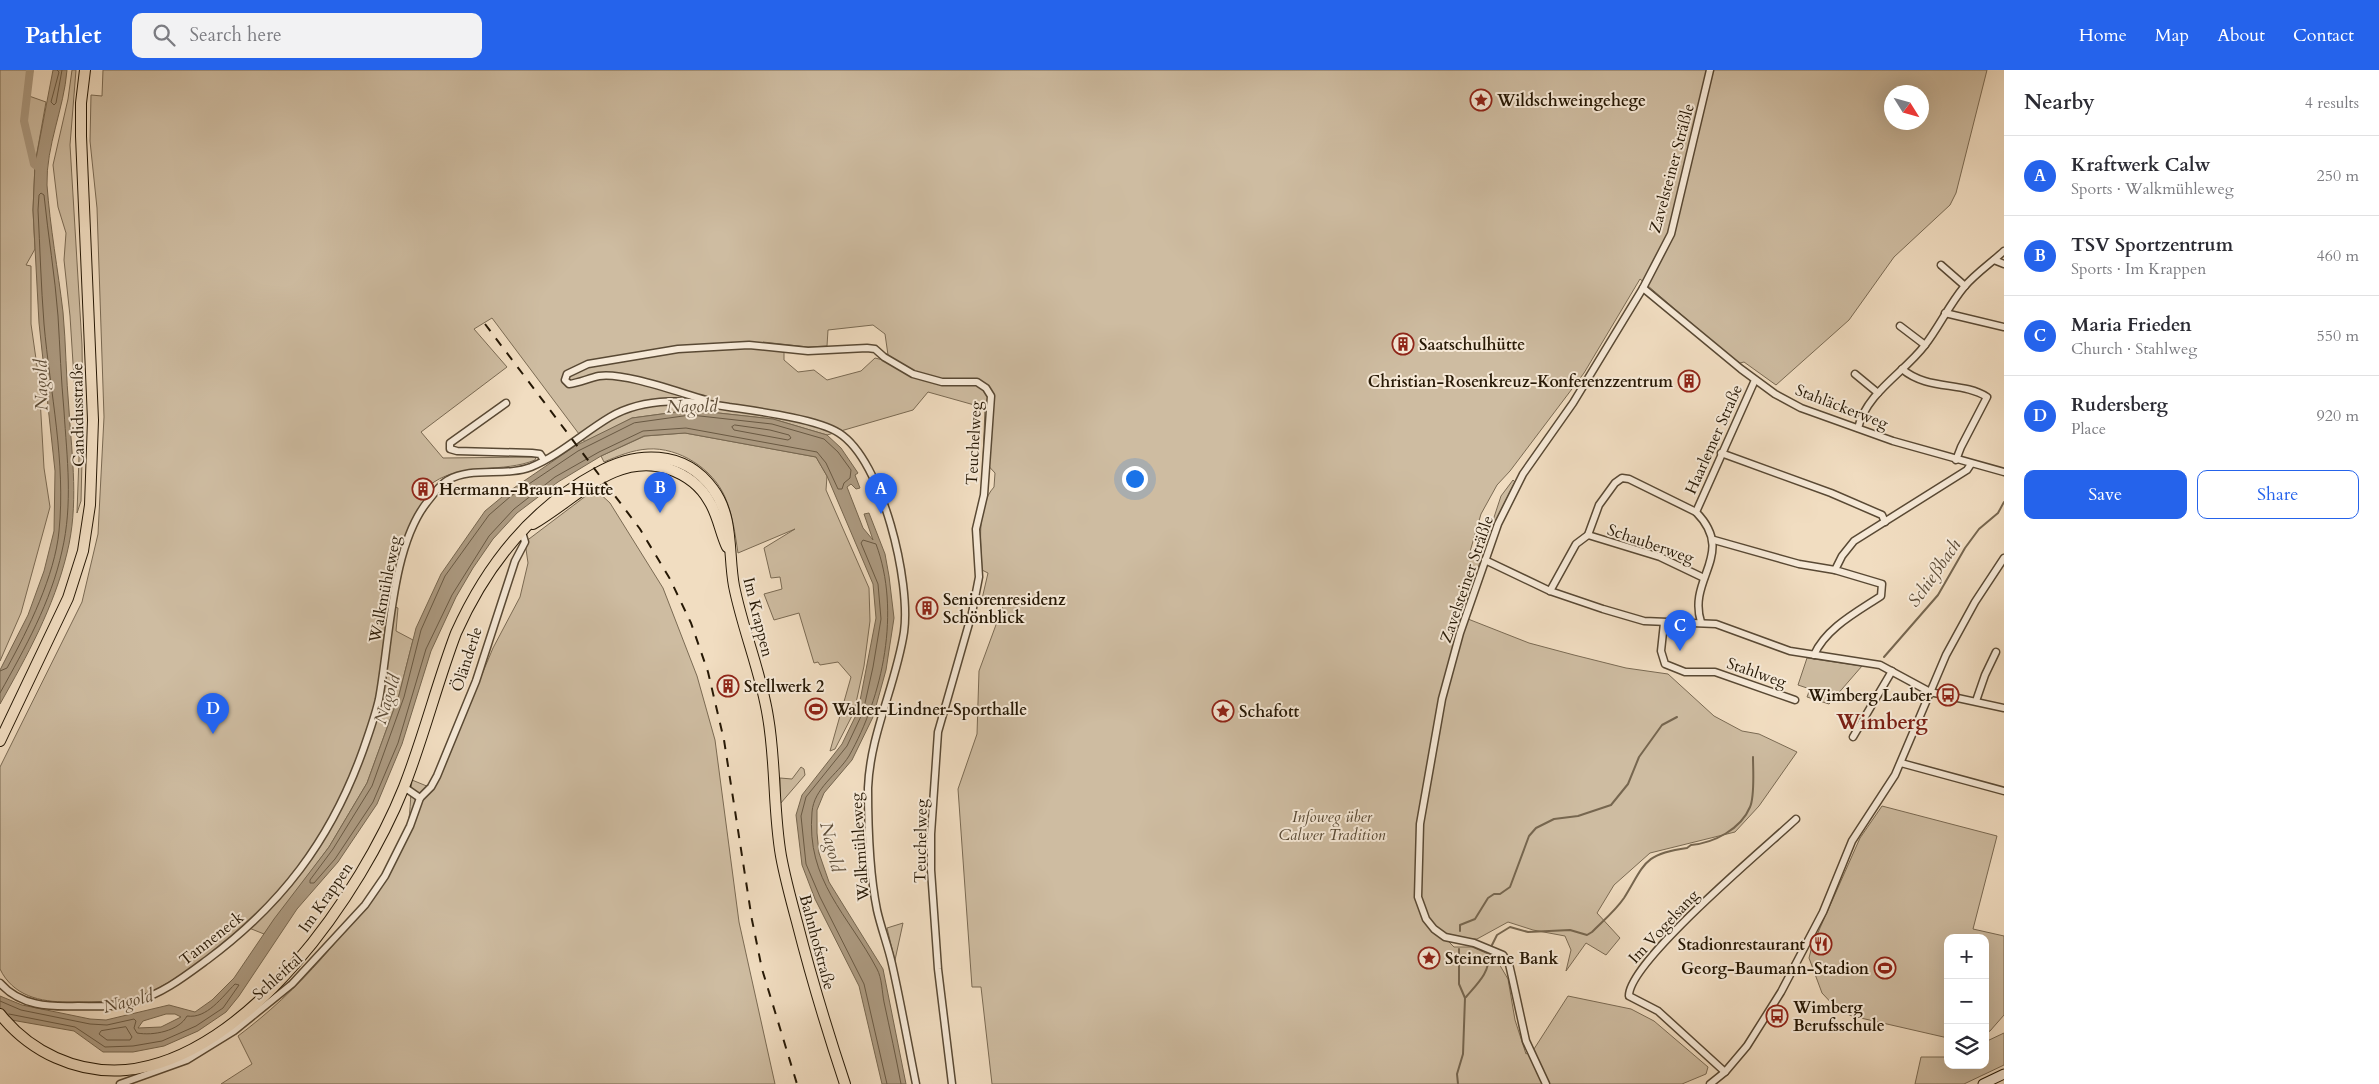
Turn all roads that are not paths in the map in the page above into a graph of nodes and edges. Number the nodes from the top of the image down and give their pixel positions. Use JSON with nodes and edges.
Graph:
{"nodes":[{"id":1,"x":85,"y":70,"type":"edge"},
{"id":2,"x":1710,"y":70,"type":"edge"},
{"id":3,"x":2004,"y":251,"type":"edge"},
{"id":4,"x":1994,"y":260,"type":"junction"},
{"id":5,"x":2004,"y":264,"type":"edge"},
{"id":6,"x":1941,"y":265,"type":"dead end"},
{"id":7,"x":1965,"y":286,"type":"junction"},
{"id":8,"x":1643,"y":288,"type":"junction"},
{"id":9,"x":1945,"y":313,"type":"junction"},
{"id":10,"x":1900,"y":326,"type":"dead end"},
{"id":11,"x":2004,"y":327,"type":"edge"},
{"id":12,"x":1926,"y":345,"type":"junction"},
{"id":13,"x":1902,"y":370,"type":"junction"},
{"id":14,"x":1855,"y":374,"type":"dead end"},
{"id":15,"x":1754,"y":380,"type":"junction"},
{"id":16,"x":1878,"y":393,"type":"junction"},
{"id":17,"x":709,"y":403,"type":"junction"},
{"id":18,"x":506,"y":404,"type":"dead end"},
{"id":19,"x":1858,"y":428,"type":"junction"},
{"id":20,"x":1721,"y":453,"type":"junction"},
{"id":21,"x":544,"y":460,"type":"junction"},
{"id":22,"x":1956,"y":460,"type":"junction"},
{"id":23,"x":1970,"y":464,"type":"junction"},
{"id":24,"x":2004,"y":472,"type":"edge"},
{"id":25,"x":1696,"y":512,"type":"junction"},
{"id":26,"x":1885,"y":522,"type":"junction"},
{"id":27,"x":525,"y":529,"type":"junction"},
{"id":28,"x":1588,"y":535,"type":"junction"},
{"id":29,"x":1714,"y":540,"type":"junction"},
{"id":30,"x":2004,"y":558,"type":"edge"},
{"id":31,"x":1485,"y":560,"type":"junction"},
{"id":32,"x":1835,"y":570,"type":"junction"},
{"id":33,"x":1704,"y":578,"type":"junction"},
{"id":34,"x":1550,"y":591,"type":"junction"},
{"id":35,"x":1700,"y":622,"type":"junction"},
{"id":36,"x":1664,"y":623,"type":"junction"},
{"id":37,"x":1996,"y":652,"type":"dead end"},
{"id":38,"x":1814,"y":655,"type":"junction"},
{"id":39,"x":1892,"y":671,"type":"junction"},
{"id":40,"x":1930,"y":692,"type":"junction"},
{"id":41,"x":1794,"y":700,"type":"dead end"},
{"id":42,"x":1976,"y":701,"type":"junction"},
{"id":43,"x":2004,"y":708,"type":"edge"},
{"id":44,"x":1853,"y":737,"type":"dead end"},
{"id":45,"x":0,"y":741,"type":"edge"},
{"id":46,"x":361,"y":755,"type":"joint"},
{"id":47,"x":1901,"y":763,"type":"junction"},
{"id":48,"x":404,"y":787,"type":"junction"},
{"id":49,"x":2004,"y":792,"type":"edge"},
{"id":50,"x":420,"y":798,"type":"junction"},
{"id":51,"x":775,"y":805,"type":"joint"},
{"id":52,"x":1796,"y":819,"type":"dead end"},
{"id":53,"x":0,"y":983,"type":"edge"},
{"id":54,"x":0,"y":1014,"type":"edge"},
{"id":55,"x":1725,"y":1072,"type":"junction"},
{"id":56,"x":2004,"y":1074,"type":"edge"},
{"id":57,"x":120,"y":1084,"type":"edge"},
{"id":58,"x":845,"y":1084,"type":"edge"},
{"id":59,"x":916,"y":1084,"type":"edge"},
{"id":60,"x":952,"y":1084,"type":"edge"},
{"id":61,"x":1546,"y":1084,"type":"edge"},
{"id":62,"x":1710,"y":1084,"type":"edge"},
{"id":63,"x":1982,"y":1084,"type":"edge"}],
"edges":[{"from":1,"to":45,"type":"main road","name":"Candidusstraße"},
{"from":2,"to":8,"type":"street","name":"Zavelsteiner Sträßle"},
{"from":3,"to":4,"type":"street"},
{"from":4,"to":5,"type":"street"},
{"from":4,"to":7,"type":"street"},
{"from":6,"to":7,"type":"street"},
{"from":7,"to":9,"type":"street"},
{"from":8,"to":15,"type":"street","name":"Stahläckerweg"},
{"from":8,"to":31,"type":"street","name":"Zavelsteiner Sträßle"},
{"from":9,"to":11,"type":"street"},
{"from":9,"to":12,"type":"street"},
{"from":10,"to":12,"type":"street"},
{"from":12,"to":13,"type":"street"},
{"from":13,"to":16,"type":"street"},
{"from":13,"to":22,"type":"street"},
{"from":14,"to":16,"type":"street"},
{"from":15,"to":19,"type":"street","name":"Stahläckerweg"},
{"from":15,"to":20,"type":"street","name":"Haarlemer Straße"},
{"from":16,"to":19,"type":"street"},
{"from":17,"to":21,"type":"street","name":"Walkmühleweg"},
{"from":17,"to":59,"type":"street","name":"Walkmühleweg"},
{"from":17,"to":60,"type":"street","name":"Teuchelweg"},
{"from":18,"to":21,"type":"street"},
{"from":19,"to":22,"type":"street","name":"Stahläckerweg"},
{"from":20,"to":25,"type":"street","name":"Haarlemer Straße"},
{"from":20,"to":26,"type":"street"},
{"from":21,"to":46,"type":"street","name":"Walkmühleweg"},
{"from":22,"to":23,"type":"street","name":"Stahläckerweg"},
{"from":23,"to":24,"type":"street","name":"Stahläckerweg"},
{"from":23,"to":26,"type":"street"},
{"from":25,"to":28,"type":"street"},
{"from":25,"to":29,"type":"street","name":"Haarlemer Straße"},
{"from":26,"to":32,"type":"street"},
{"from":27,"to":48,"type":"main road","name":"Im Krappen"},
{"from":27,"to":50,"type":"street","name":"Öländerle"},
{"from":27,"to":51,"type":"main road","name":"Im Krappen"},
{"from":28,"to":33,"type":"street","name":"Schauberweg"},
{"from":28,"to":34,"type":"street"},
{"from":29,"to":32,"type":"street"},
{"from":29,"to":33,"type":"street"},
{"from":30,"to":40,"type":"street"},
{"from":31,"to":34,"type":"street"},
{"from":31,"to":61,"type":"street","name":"Zavelsteiner Sträßle"},
{"from":32,"to":38,"type":"street"},
{"from":33,"to":35,"type":"street"},
{"from":34,"to":36,"type":"street"},
{"from":35,"to":36,"type":"street"},
{"from":35,"to":38,"type":"street"},
{"from":36,"to":41,"type":"street","name":"Stahlweg"},
{"from":37,"to":42,"type":"street"},
{"from":38,"to":39,"type":"street"},
{"from":39,"to":40,"type":"street"},
{"from":39,"to":44,"type":"street"},
{"from":40,"to":42,"type":"street"},
{"from":40,"to":47,"type":"street"},
{"from":42,"to":43,"type":"street"},
{"from":46,"to":53,"type":"street","name":"Tanneneck"},
{"from":47,"to":49,"type":"street"},
{"from":47,"to":55,"type":"street"},
{"from":48,"to":50,"type":"street"},
{"from":48,"to":54,"type":"main road","name":"Im Krappen"},
{"from":50,"to":57,"type":"street","name":"Schleiftal"},
{"from":51,"to":58,"type":"main road","name":"Bahnhofstraße"},
{"from":52,"to":55,"type":"street","name":"Im Vogelsang"},
{"from":55,"to":62,"type":"street"},
{"from":56,"to":63,"type":"street"}]}
